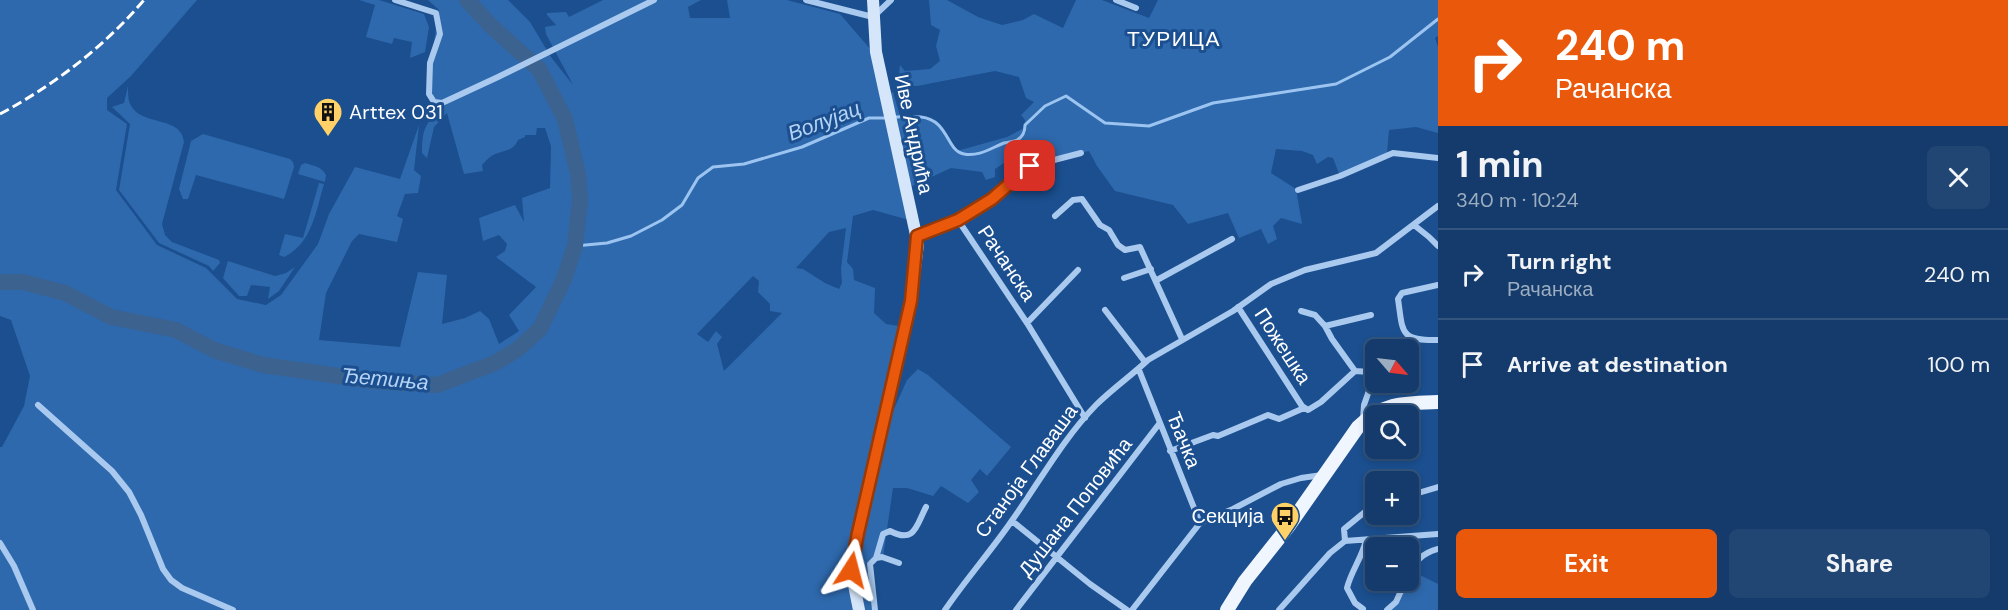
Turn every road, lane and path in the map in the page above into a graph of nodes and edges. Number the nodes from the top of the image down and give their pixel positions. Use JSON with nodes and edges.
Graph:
{"nodes":[{"id":1,"x":395,"y":0,"type":"edge"},
{"id":2,"x":654,"y":0,"type":"edge"},
{"id":3,"x":806,"y":0,"type":"edge"},
{"id":4,"x":873,"y":0,"type":"edge"},
{"id":5,"x":891,"y":0,"type":"edge"},
{"id":6,"x":1116,"y":0,"type":"edge"},
{"id":7,"x":1136,"y":8,"type":"dead end"},
{"id":8,"x":873,"y":17,"type":"junction"},
{"id":9,"x":1081,"y":153,"type":"dead end"},
{"id":10,"x":1438,"y":158,"type":"edge"},
{"id":11,"x":1298,"y":190,"type":"dead end"},
{"id":12,"x":1438,"y":206,"type":"edge"},
{"id":13,"x":1055,"y":216,"type":"dead end"},
{"id":14,"x":958,"y":220,"type":"junction"},
{"id":15,"x":1414,"y":225,"type":"junction"},
{"id":16,"x":917,"y":236,"type":"junction"},
{"id":17,"x":1232,"y":239,"type":"dead end"},
{"id":18,"x":1438,"y":246,"type":"edge"},
{"id":19,"x":1151,"y":269,"type":"junction"},
{"id":20,"x":1078,"y":270,"type":"dead end"},
{"id":21,"x":1124,"y":278,"type":"dead end"},
{"id":22,"x":1157,"y":280,"type":"junction"},
{"id":23,"x":1438,"y":285,"type":"edge"},
{"id":24,"x":1238,"y":307,"type":"junction"},
{"id":25,"x":1105,"y":310,"type":"dead end"},
{"id":26,"x":1301,"y":311,"type":"dead end"},
{"id":27,"x":1371,"y":315,"type":"dead end"},
{"id":28,"x":1027,"y":324,"type":"junction"},
{"id":29,"x":1325,"y":326,"type":"junction"},
{"id":30,"x":1182,"y":339,"type":"junction"},
{"id":31,"x":1438,"y":340,"type":"edge"},
{"id":32,"x":1145,"y":362,"type":"junction"},
{"id":33,"x":1138,"y":370,"type":"junction"},
{"id":34,"x":1355,"y":371,"type":"junction"},
{"id":35,"x":1438,"y":402,"type":"edge"},
{"id":36,"x":38,"y":405,"type":"dead end"},
{"id":37,"x":1304,"y":408,"type":"junction"},
{"id":38,"x":1085,"y":418,"type":"junction"},
{"id":39,"x":1363,"y":422,"type":"junction"},
{"id":40,"x":1159,"y":424,"type":"junction"},
{"id":41,"x":1170,"y":451,"type":"junction"},
{"id":42,"x":1324,"y":475,"type":"junction"},
{"id":43,"x":1438,"y":487,"type":"edge"},
{"id":44,"x":1419,"y":493,"type":"edge"},
{"id":45,"x":926,"y":507,"type":"dead end"},
{"id":46,"x":1365,"y":512,"type":"edge"},
{"id":47,"x":1012,"y":521,"type":"junction"},
{"id":48,"x":1200,"y":523,"type":"junction"},
{"id":49,"x":1438,"y":534,"type":"edge"},
{"id":50,"x":1402,"y":537,"type":"edge"},
{"id":51,"x":1365,"y":540,"type":"edge"},
{"id":52,"x":1345,"y":541,"type":"junction"},
{"id":53,"x":0,"y":543,"type":"edge"},
{"id":54,"x":1365,"y":546,"type":"edge"},
{"id":55,"x":1438,"y":549,"type":"edge"},
{"id":56,"x":1056,"y":557,"type":"junction"},
{"id":57,"x":876,"y":558,"type":"junction"},
{"id":58,"x":1419,"y":559,"type":"edge"},
{"id":59,"x":899,"y":563,"type":"dead end"},
{"id":60,"x":1401,"y":591,"type":"edge"},
{"id":61,"x":1363,"y":609,"type":"edge"},
{"id":62,"x":33,"y":610,"type":"edge"},
{"id":63,"x":233,"y":610,"type":"edge"},
{"id":64,"x":859,"y":610,"type":"edge"},
{"id":65,"x":875,"y":610,"type":"edge"},
{"id":66,"x":945,"y":610,"type":"edge"},
{"id":67,"x":1016,"y":610,"type":"edge"},
{"id":68,"x":1127,"y":610,"type":"edge"},
{"id":69,"x":1132,"y":610,"type":"edge"},
{"id":70,"x":1227,"y":610,"type":"edge"},
{"id":71,"x":1279,"y":610,"type":"edge"},
{"id":72,"x":1387,"y":610,"type":"edge"}],
"edges":[{"from":1,"to":2,"type":"street"},
{"from":3,"to":8,"type":"street"},
{"from":4,"to":8,"type":"street","name":"Иве Андрића"},
{"from":5,"to":8,"type":"street"},
{"from":6,"to":7,"type":"street"},
{"from":8,"to":16,"type":"street","name":"Иве Андрића"},
{"from":9,"to":14,"type":"street","name":"Рачанска"},
{"from":10,"to":11,"type":"street"},
{"from":12,"to":15,"type":"street","name":"Станоја Главаша"},
{"from":13,"to":19,"type":"street"},
{"from":14,"to":16,"type":"street","name":"Рачанска"},
{"from":14,"to":28,"type":"street","name":"Рачанска"},
{"from":15,"to":18,"type":"street"},
{"from":15,"to":24,"type":"street","name":"Станоја Главаша"},
{"from":16,"to":64,"type":"street","name":"Иве Андрића"},
{"from":17,"to":22,"type":"street"},
{"from":19,"to":21,"type":"street"},
{"from":19,"to":22,"type":"street"},
{"from":20,"to":28,"type":"street","name":"Рачанска"},
{"from":22,"to":30,"type":"street"},
{"from":23,"to":31,"type":"street"},
{"from":24,"to":30,"type":"street","name":"Станоја Главаша"},
{"from":24,"to":37,"type":"street","name":"Пожешка"},
{"from":25,"to":32,"type":"street"},
{"from":26,"to":29,"type":"street","name":"Пожешка"},
{"from":27,"to":29,"type":"street"},
{"from":28,"to":38,"type":"street","name":"Рачанска"},
{"from":29,"to":34,"type":"street","name":"Пожешка"},
{"from":30,"to":32,"type":"street","name":"Станоја Главаша"},
{"from":32,"to":33,"type":"street","name":"Станоја Главаша"},
{"from":33,"to":38,"type":"street","name":"Станоја Главаша"},
{"from":33,"to":40,"type":"street","name":"Ђачка"},
{"from":34,"to":37,"type":"street","name":"Пожешка"},
{"from":34,"to":39,"type":"street","name":"Пожешка"},
{"from":35,"to":39,"type":"main road"},
{"from":36,"to":63,"type":"street"},
{"from":37,"to":41,"type":"street"},
{"from":38,"to":47,"type":"street","name":"Станоја Главаша"},
{"from":39,"to":42,"type":"main road"},
{"from":40,"to":41,"type":"street","name":"Ђачка"},
{"from":40,"to":56,"type":"street","name":"Душана Поповића"},
{"from":41,"to":48,"type":"street","name":"Ђачка"},
{"from":42,"to":48,"type":"street"},
{"from":42,"to":70,"type":"main road"},
{"from":43,"to":44,"type":"street"},
{"from":45,"to":57,"type":"street"},
{"from":46,"to":52,"type":"street"},
{"from":47,"to":56,"type":"street"},
{"from":47,"to":66,"type":"street","name":"Станоја Главаша"},
{"from":48,"to":69,"type":"street"},
{"from":49,"to":50,"type":"street"},
{"from":51,"to":52,"type":"street"},
{"from":52,"to":71,"type":"street"},
{"from":53,"to":62,"type":"street"},
{"from":54,"to":61,"type":"street"},
{"from":55,"to":58,"type":"street"},
{"from":56,"to":67,"type":"street","name":"Душана Поповића"},
{"from":56,"to":68,"type":"street"},
{"from":57,"to":59,"type":"street"},
{"from":57,"to":65,"type":"street"},
{"from":60,"to":72,"type":"street"}]}
